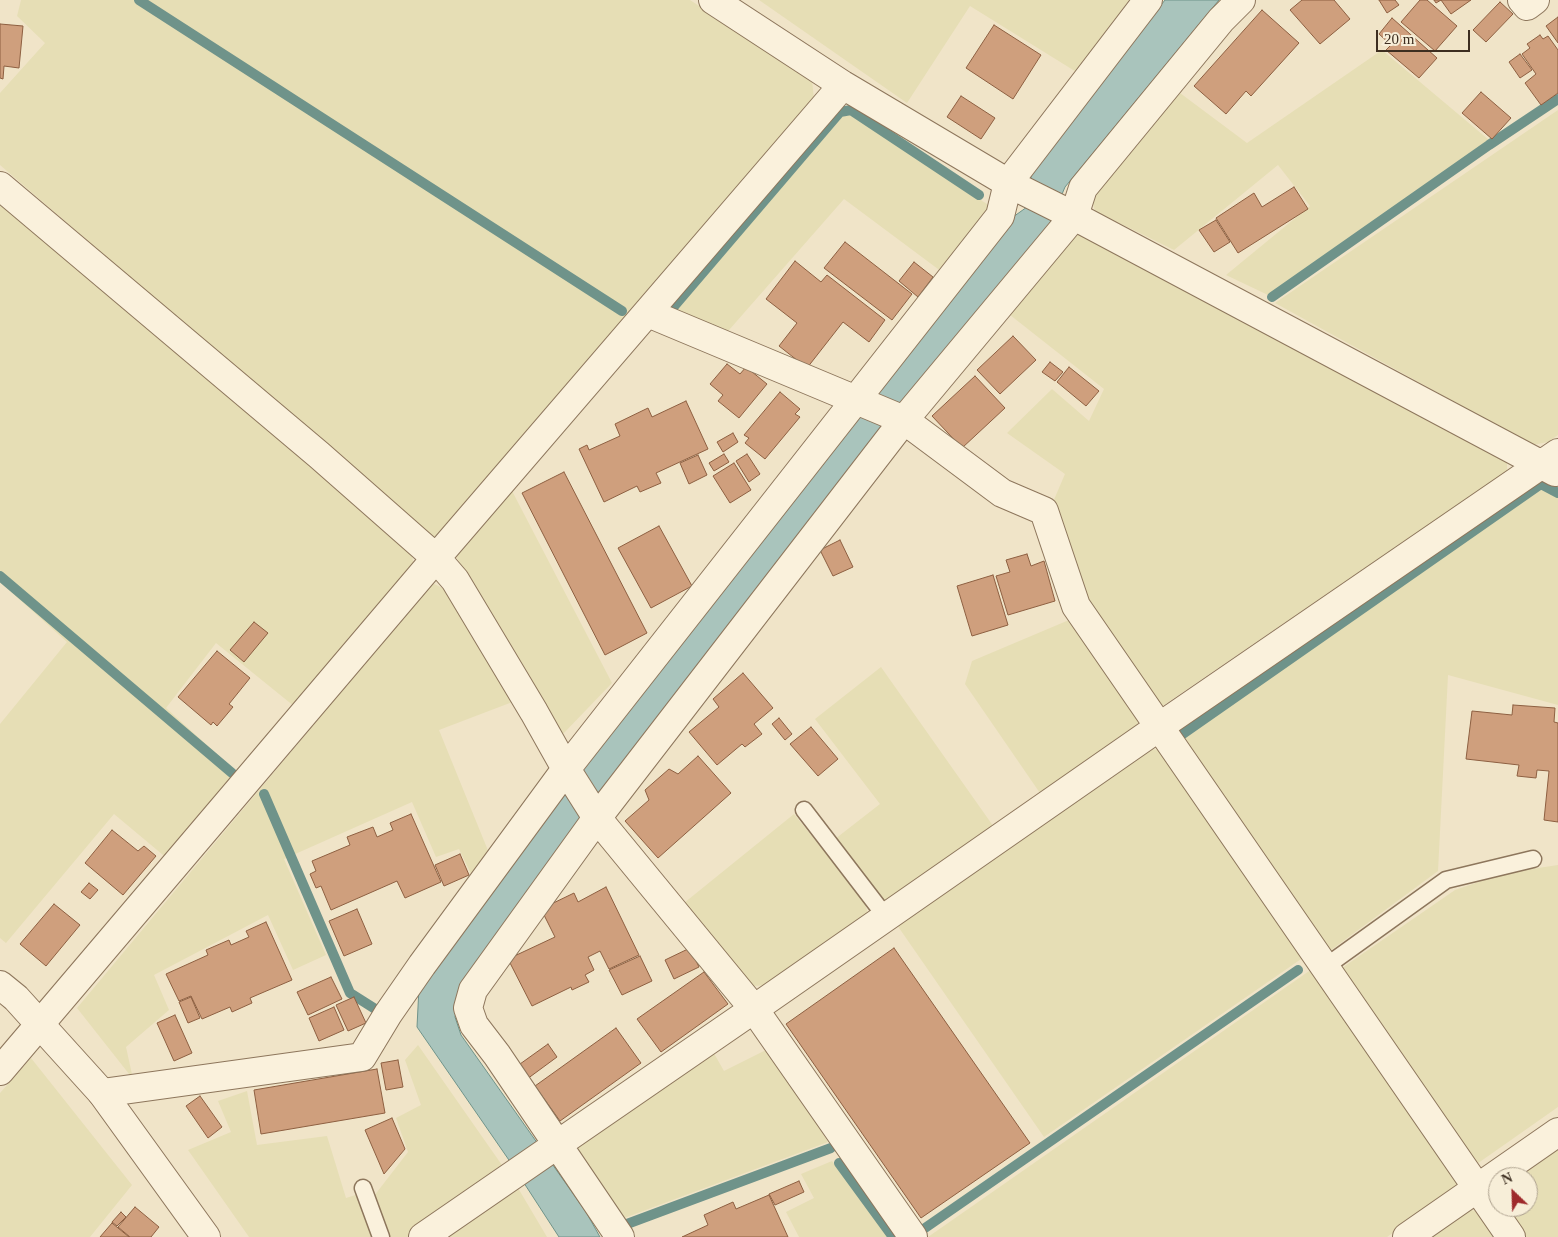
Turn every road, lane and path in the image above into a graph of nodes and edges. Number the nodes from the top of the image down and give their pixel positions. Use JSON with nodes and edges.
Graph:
{"nodes":[{"id":1,"x":712,"y":0,"type":"edge"},
{"id":2,"x":1148,"y":0,"type":"edge"},
{"id":3,"x":1241,"y":0,"type":"edge"},
{"id":4,"x":1522,"y":0,"type":"edge"},
{"id":5,"x":1535,"y":0,"type":"edge"},
{"id":6,"x":844,"y":85,"type":"junction"},
{"id":7,"x":0,"y":186,"type":"edge"},
{"id":8,"x":1014,"y":186,"type":"junction"},
{"id":9,"x":1069,"y":213,"type":"junction"},
{"id":10,"x":648,"y":313,"type":"junction"},
{"id":11,"x":857,"y":402,"type":"junction"},
{"id":12,"x":901,"y":419,"type":"junction"},
{"id":13,"x":1552,"y":464,"type":"edge"},
{"id":14,"x":436,"y":558,"type":"junction"},
{"id":15,"x":1159,"y":727,"type":"junction"},
{"id":16,"x":569,"y":773,"type":"junction"},
{"id":17,"x":804,"y":810,"type":"dead end"},
{"id":18,"x":596,"y":816,"type":"junction"},
{"id":19,"x":1532,"y":859,"type":"dead end"},
{"id":20,"x":886,"y":917,"type":"junction"},
{"id":21,"x":1325,"y":967,"type":"junction"},
{"id":22,"x":0,"y":984,"type":"edge"},
{"id":23,"x":754,"y":1009,"type":"junction"},
{"id":24,"x":40,"y":1025,"type":"junction"},
{"id":25,"x":0,"y":1071,"type":"edge"},
{"id":26,"x":102,"y":1093,"type":"junction"},
{"id":27,"x":1558,"y":1132,"type":"edge"},
{"id":28,"x":558,"y":1143,"type":"junction"},
{"id":29,"x":363,"y":1188,"type":"dead end"},
{"id":30,"x":1477,"y":1188,"type":"junction"},
{"id":31,"x":206,"y":1237,"type":"edge"},
{"id":32,"x":380,"y":1237,"type":"edge"},
{"id":33,"x":423,"y":1237,"type":"edge"},
{"id":34,"x":620,"y":1237,"type":"edge"},
{"id":35,"x":914,"y":1237,"type":"edge"},
{"id":36,"x":1406,"y":1237,"type":"edge"},
{"id":37,"x":1511,"y":1237,"type":"edge"}],
"edges":[{"from":1,"to":6,"type":"street"},
{"from":2,"to":8,"type":"street"},
{"from":3,"to":9,"type":"street"},
{"from":4,"to":5,"type":"street"},
{"from":6,"to":8,"type":"street"},
{"from":6,"to":10,"type":"street"},
{"from":7,"to":14,"type":"street"},
{"from":8,"to":9,"type":"street"},
{"from":8,"to":11,"type":"street"},
{"from":9,"to":12,"type":"street"},
{"from":9,"to":13,"type":"street"},
{"from":10,"to":11,"type":"street"},
{"from":10,"to":14,"type":"street"},
{"from":11,"to":12,"type":"street"},
{"from":11,"to":16,"type":"street"},
{"from":12,"to":15,"type":"street"},
{"from":12,"to":18,"type":"street"},
{"from":13,"to":15,"type":"street"},
{"from":14,"to":16,"type":"street"},
{"from":14,"to":24,"type":"street"},
{"from":15,"to":20,"type":"street"},
{"from":15,"to":21,"type":"street"},
{"from":16,"to":18,"type":"street"},
{"from":16,"to":26,"type":"street"},
{"from":17,"to":20,"type":"lane"},
{"from":18,"to":23,"type":"street"},
{"from":18,"to":28,"type":"street"},
{"from":19,"to":21,"type":"lane"},
{"from":20,"to":23,"type":"street"},
{"from":21,"to":30,"type":"street"},
{"from":22,"to":24,"type":"street"},
{"from":23,"to":28,"type":"street"},
{"from":23,"to":35,"type":"street"},
{"from":24,"to":25,"type":"street"},
{"from":24,"to":26,"type":"street"},
{"from":26,"to":31,"type":"street"},
{"from":27,"to":30,"type":"street"},
{"from":28,"to":33,"type":"street"},
{"from":28,"to":34,"type":"street"},
{"from":29,"to":32,"type":"lane"},
{"from":30,"to":36,"type":"street"},
{"from":30,"to":37,"type":"street"}]}
